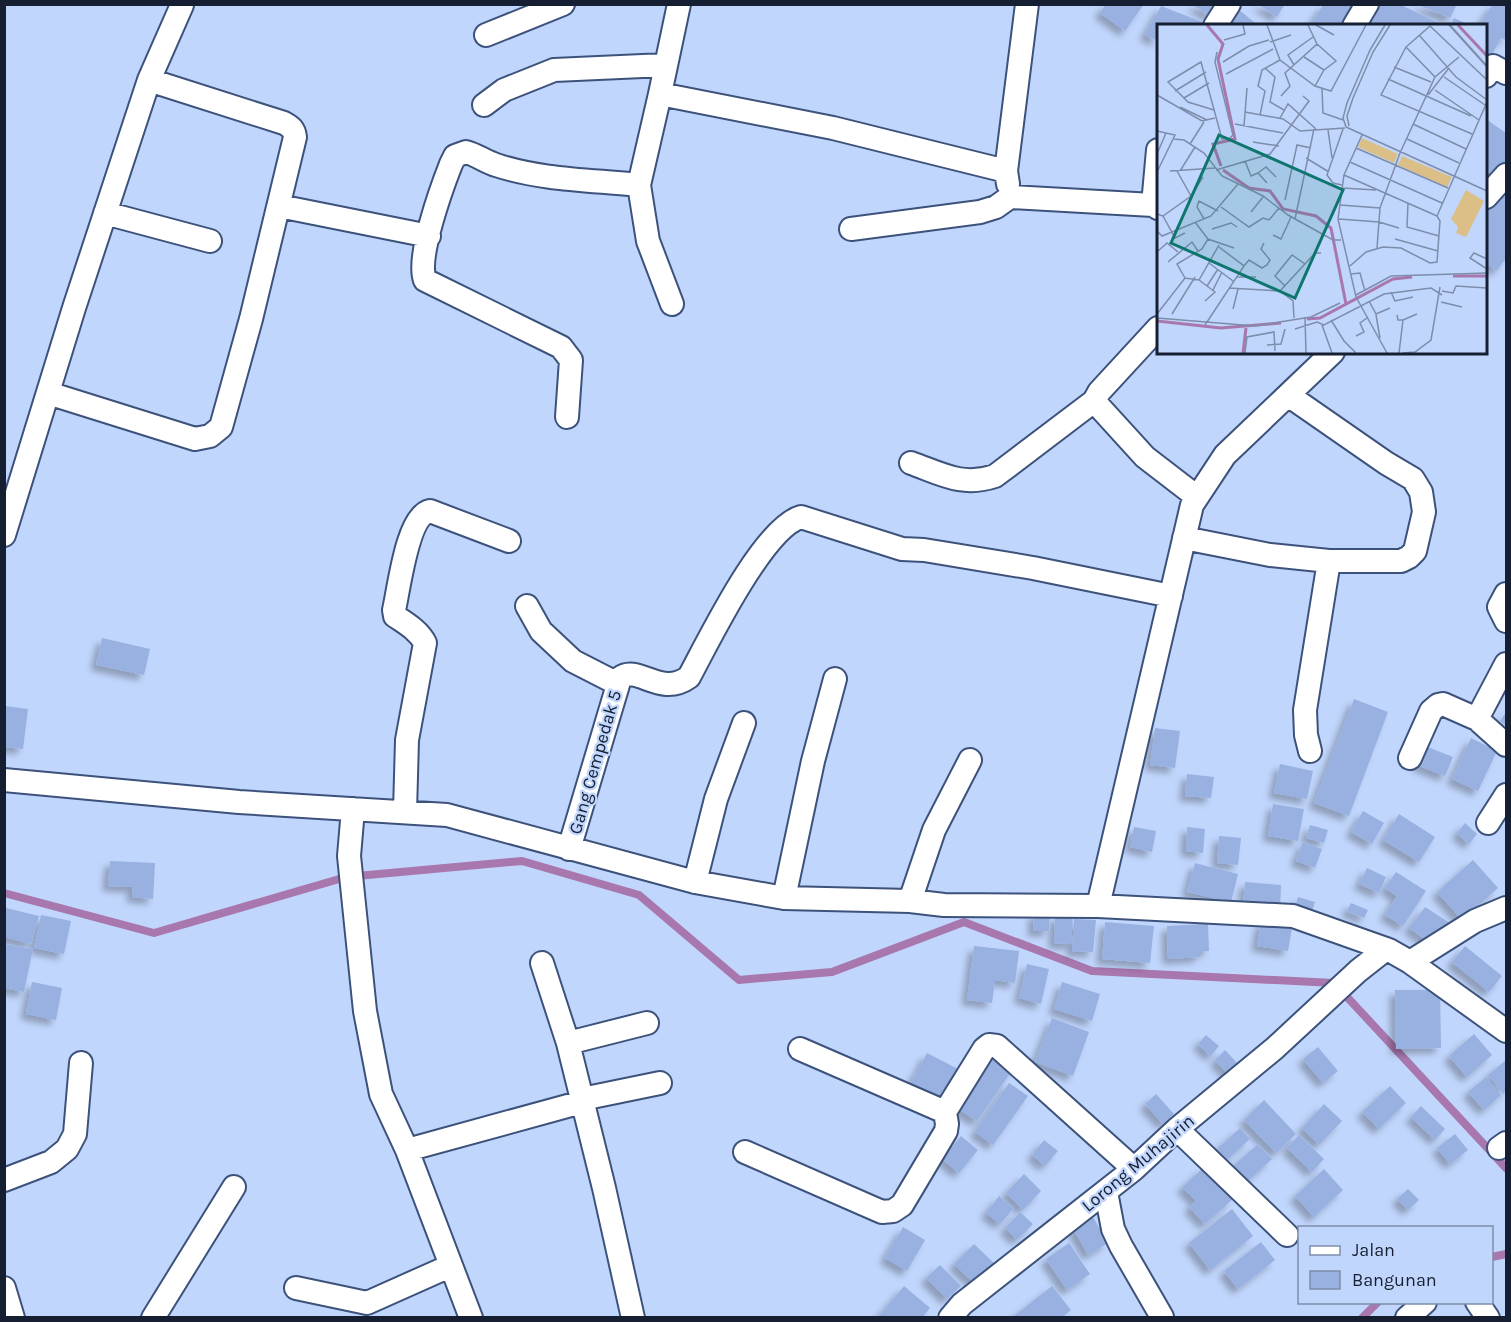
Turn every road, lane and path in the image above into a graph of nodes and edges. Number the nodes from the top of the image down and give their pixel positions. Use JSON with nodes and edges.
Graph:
{"nodes":[{"id":1,"x":563,"y":4,"type":"edge"},
{"id":2,"x":679,"y":4,"type":"edge"},
{"id":3,"x":1027,"y":4,"type":"edge"},
{"id":4,"x":1229,"y":4,"type":"edge"},
{"id":5,"x":1367,"y":4,"type":"edge"},
{"id":6,"x":181,"y":5,"type":"edge"},
{"id":7,"x":1216,"y":24,"type":"edge"},
{"id":8,"x":1355,"y":24,"type":"edge"},
{"id":9,"x":486,"y":35,"type":"dead end"},
{"id":10,"x":665,"y":65,"type":"junction"},
{"id":11,"x":1487,"y":73,"type":"edge"},
{"id":12,"x":1506,"y":73,"type":"edge"},
{"id":13,"x":149,"y":80,"type":"junction"},
{"id":14,"x":660,"y":94,"type":"junction"},
{"id":15,"x":484,"y":105,"type":"dead end"},
{"id":16,"x":1006,"y":171,"type":"junction"},
{"id":17,"x":1506,"y":175,"type":"edge"},
{"id":18,"x":1157,"y":178,"type":"edge"},
{"id":19,"x":639,"y":185,"type":"junction"},
{"id":20,"x":1487,"y":195,"type":"edge"},
{"id":21,"x":1010,"y":197,"type":"junction"},
{"id":22,"x":279,"y":206,"type":"junction"},
{"id":23,"x":1156,"y":207,"type":"edge"},
{"id":24,"x":105,"y":213,"type":"junction"},
{"id":25,"x":851,"y":229,"type":"dead end"},
{"id":26,"x":429,"y":236,"type":"junction"},
{"id":27,"x":210,"y":241,"type":"dead end"},
{"id":28,"x":672,"y":304,"type":"dead end"},
{"id":29,"x":1157,"y":329,"type":"edge"},
{"id":30,"x":1331,"y":354,"type":"edge"},
{"id":31,"x":48,"y":393,"type":"junction"},
{"id":32,"x":1288,"y":395,"type":"junction"},
{"id":33,"x":1094,"y":402,"type":"junction"},
{"id":34,"x":567,"y":417,"type":"dead end"},
{"id":35,"x":911,"y":463,"type":"dead end"},
{"id":36,"x":1197,"y":497,"type":"junction"},
{"id":37,"x":4,"y":535,"type":"edge"},
{"id":38,"x":1184,"y":538,"type":"junction"},
{"id":39,"x":509,"y":541,"type":"dead end"},
{"id":40,"x":1329,"y":561,"type":"junction"},
{"id":41,"x":1506,"y":594,"type":"edge"},
{"id":42,"x":1171,"y":596,"type":"junction"},
{"id":43,"x":527,"y":606,"type":"dead end"},
{"id":44,"x":1506,"y":621,"type":"edge"},
{"id":45,"x":1506,"y":664,"type":"edge"},
{"id":46,"x":835,"y":679,"type":"dead end"},
{"id":47,"x":618,"y":684,"type":"junction"},
{"id":48,"x":1477,"y":718,"type":"junction"},
{"id":49,"x":744,"y":723,"type":"dead end"},
{"id":50,"x":1506,"y":745,"type":"edge"},
{"id":51,"x":1310,"y":751,"type":"dead end"},
{"id":52,"x":1410,"y":758,"type":"dead end"},
{"id":53,"x":970,"y":760,"type":"dead end"},
{"id":54,"x":4,"y":780,"type":"edge"},
{"id":55,"x":1506,"y":795,"type":"edge"},
{"id":56,"x":353,"y":809,"type":"junction"},
{"id":57,"x":405,"y":812,"type":"junction"},
{"id":58,"x":1488,"y":823,"type":"dead end"},
{"id":59,"x":569,"y":849,"type":"junction"},
{"id":60,"x":695,"y":882,"type":"junction"},
{"id":61,"x":784,"y":898,"type":"junction"},
{"id":62,"x":910,"y":901,"type":"junction"},
{"id":63,"x":1098,"y":906,"type":"junction"},
{"id":64,"x":1506,"y":908,"type":"edge"},
{"id":65,"x":1386,"y":949,"type":"junction"},
{"id":66,"x":1410,"y":962,"type":"junction"},
{"id":67,"x":542,"y":963,"type":"dead end"},
{"id":68,"x":647,"y":1023,"type":"dead end"},
{"id":69,"x":1506,"y":1031,"type":"edge"},
{"id":70,"x":568,"y":1043,"type":"junction"},
{"id":71,"x":800,"y":1049,"type":"dead end"},
{"id":72,"x":81,"y":1063,"type":"dead end"},
{"id":73,"x":660,"y":1083,"type":"dead end"},
{"id":74,"x":582,"y":1100,"type":"junction"},
{"id":75,"x":945,"y":1112,"type":"junction"},
{"id":76,"x":1177,"y":1129,"type":"junction"},
{"id":77,"x":407,"y":1150,"type":"junction"},
{"id":78,"x":746,"y":1152,"type":"dead end"},
{"id":79,"x":1134,"y":1169,"type":"junction"},
{"id":80,"x":4,"y":1180,"type":"edge"},
{"id":81,"x":234,"y":1187,"type":"dead end"},
{"id":82,"x":1106,"y":1192,"type":"junction"},
{"id":83,"x":1287,"y":1235,"type":"dead end"},
{"id":84,"x":450,"y":1266,"type":"junction"},
{"id":85,"x":4,"y":1288,"type":"edge"},
{"id":86,"x":296,"y":1288,"type":"dead end"},
{"id":87,"x":1423,"y":1304,"type":"edge"},
{"id":88,"x":1478,"y":1304,"type":"edge"},
{"id":89,"x":13,"y":1317,"type":"edge"},
{"id":90,"x":153,"y":1317,"type":"edge"},
{"id":91,"x":471,"y":1317,"type":"edge"},
{"id":92,"x":633,"y":1317,"type":"edge"},
{"id":93,"x":950,"y":1317,"type":"edge"},
{"id":94,"x":1162,"y":1317,"type":"edge"},
{"id":95,"x":1407,"y":1317,"type":"edge"},
{"id":96,"x":1488,"y":1317,"type":"edge"}],
"edges":[{"from":1,"to":9,"type":"street"},
{"from":2,"to":10,"type":"street"},
{"from":3,"to":16,"type":"street"},
{"from":4,"to":7,"type":"street"},
{"from":5,"to":8,"type":"street"},
{"from":6,"to":13,"type":"street"},
{"from":10,"to":14,"type":"street"},
{"from":10,"to":15,"type":"street"},
{"from":11,"to":12,"type":"street"},
{"from":13,"to":22,"type":"street"},
{"from":13,"to":24,"type":"street"},
{"from":14,"to":16,"type":"street"},
{"from":14,"to":19,"type":"street"},
{"from":16,"to":21,"type":"street"},
{"from":17,"to":20,"type":"street"},
{"from":18,"to":23,"type":"street"},
{"from":19,"to":26,"type":"street"},
{"from":19,"to":28,"type":"street"},
{"from":21,"to":23,"type":"street"},
{"from":21,"to":25,"type":"street"},
{"from":22,"to":26,"type":"street"},
{"from":22,"to":31,"type":"street"},
{"from":24,"to":27,"type":"street"},
{"from":24,"to":31,"type":"street"},
{"from":26,"to":34,"type":"street"},
{"from":29,"to":33,"type":"street"},
{"from":30,"to":32,"type":"street"},
{"from":31,"to":37,"type":"street"},
{"from":32,"to":36,"type":"street"},
{"from":32,"to":40,"type":"street"},
{"from":33,"to":35,"type":"street"},
{"from":33,"to":36,"type":"street"},
{"from":36,"to":38,"type":"street"},
{"from":38,"to":40,"type":"street"},
{"from":38,"to":42,"type":"street"},
{"from":39,"to":57,"type":"street"},
{"from":40,"to":51,"type":"street"},
{"from":41,"to":44,"type":"street"},
{"from":42,"to":47,"type":"street","name":"Gang Cempedak 5"},
{"from":42,"to":63,"type":"street"},
{"from":43,"to":47,"type":"street"},
{"from":45,"to":48,"type":"street"},
{"from":46,"to":61,"type":"street"},
{"from":47,"to":59,"type":"street","name":"Gang Cempedak 5"},
{"from":48,"to":50,"type":"street"},
{"from":48,"to":52,"type":"street"},
{"from":49,"to":60,"type":"street"},
{"from":53,"to":62,"type":"street"},
{"from":54,"to":56,"type":"street"},
{"from":55,"to":58,"type":"street"},
{"from":56,"to":57,"type":"street"},
{"from":56,"to":77,"type":"street"},
{"from":57,"to":59,"type":"street"},
{"from":59,"to":60,"type":"street"},
{"from":60,"to":61,"type":"street"},
{"from":61,"to":62,"type":"street"},
{"from":62,"to":63,"type":"street"},
{"from":63,"to":65,"type":"street"},
{"from":64,"to":66,"type":"street"},
{"from":65,"to":66,"type":"street"},
{"from":65,"to":76,"type":"street","name":"Lorong Muhajirin"},
{"from":66,"to":69,"type":"street"},
{"from":67,"to":70,"type":"street"},
{"from":68,"to":70,"type":"street"},
{"from":70,"to":74,"type":"street"},
{"from":71,"to":75,"type":"street"},
{"from":72,"to":80,"type":"street"},
{"from":73,"to":74,"type":"street"},
{"from":74,"to":77,"type":"street"},
{"from":74,"to":92,"type":"street"},
{"from":75,"to":78,"type":"street"},
{"from":75,"to":79,"type":"street"},
{"from":76,"to":79,"type":"street","name":"Lorong Muhajirin"},
{"from":76,"to":83,"type":"street"},
{"from":77,"to":84,"type":"street"},
{"from":79,"to":82,"type":"street","name":"Lorong Muhajirin"},
{"from":81,"to":90,"type":"street"},
{"from":82,"to":93,"type":"street","name":"Lorong Muhajirin"},
{"from":82,"to":94,"type":"street"},
{"from":84,"to":86,"type":"street"},
{"from":84,"to":91,"type":"street"},
{"from":85,"to":89,"type":"street"},
{"from":87,"to":95,"type":"street"},
{"from":88,"to":96,"type":"street"}]}
